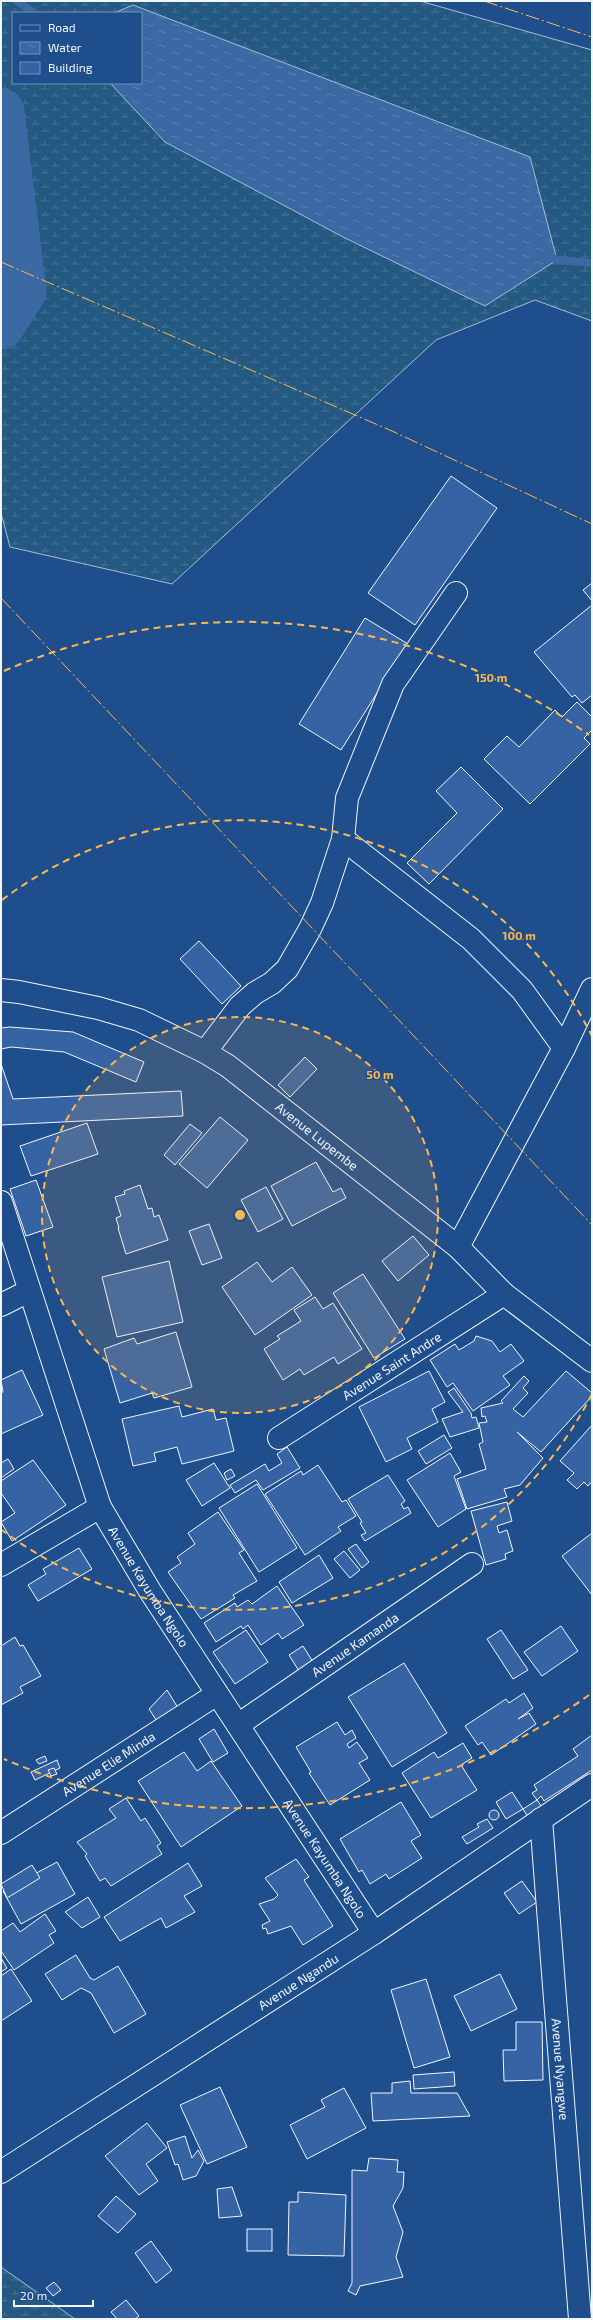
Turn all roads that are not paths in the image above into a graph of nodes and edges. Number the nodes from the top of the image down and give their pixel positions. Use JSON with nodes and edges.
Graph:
{"nodes":[{"id":1,"x":456,"y":593,"type":"dead end"},
{"id":2,"x":343,"y":839,"type":"junction"},
{"id":3,"x":592,"y":989,"type":"edge"},
{"id":4,"x":1,"y":990,"type":"edge"},
{"id":5,"x":564,"y":1048,"type":"junction"},
{"id":6,"x":205,"y":1052,"type":"junction"},
{"id":7,"x":1,"y":1202,"type":"edge"},
{"id":8,"x":458,"y":1247,"type":"junction"},
{"id":9,"x":29,"y":1291,"type":"junction"},
{"id":10,"x":504,"y":1294,"type":"junction"},
{"id":11,"x":1,"y":1305,"type":"edge"},
{"id":12,"x":592,"y":1361,"type":"edge"},
{"id":13,"x":279,"y":1438,"type":"dead end"},
{"id":14,"x":100,"y":1507,"type":"junction"},
{"id":15,"x":472,"y":1564,"type":"dead end"},
{"id":16,"x":1,"y":1566,"type":"edge"},
{"id":17,"x":217,"y":1694,"type":"junction"},
{"id":18,"x":238,"y":1725,"type":"junction"},
{"id":19,"x":592,"y":1785,"type":"edge"},
{"id":20,"x":541,"y":1819,"type":"junction"},
{"id":21,"x":1,"y":1833,"type":"edge"},
{"id":22,"x":374,"y":1933,"type":"junction"},
{"id":23,"x":1,"y":2172,"type":"edge"},
{"id":24,"x":580,"y":2319,"type":"edge"}],
"edges":[{"from":1,"to":2,"type":"street"},
{"from":2,"to":5,"type":"street"},
{"from":2,"to":6,"type":"street"},
{"from":3,"to":5,"type":"street"},
{"from":4,"to":6,"type":"street","name":"Avenue Lupembe"},
{"from":5,"to":8,"type":"street"},
{"from":6,"to":8,"type":"street","name":"Avenue Lupembe"},
{"from":7,"to":9,"type":"street","name":"Avenue Kayumba Ngolo"},
{"from":8,"to":10,"type":"street","name":"Avenue Lupembe"},
{"from":9,"to":11,"type":"street"},
{"from":9,"to":14,"type":"street","name":"Avenue Kayumba Ngolo"},
{"from":10,"to":12,"type":"street","name":"Avenue Lupembe"},
{"from":10,"to":13,"type":"street","name":"Avenue Saint Andre"},
{"from":14,"to":16,"type":"street"},
{"from":14,"to":17,"type":"street","name":"Avenue Kayumba Ngolo"},
{"from":15,"to":18,"type":"street","name":"Avenue Kamanda"},
{"from":17,"to":18,"type":"street","name":"Avenue Kayumba Ngolo"},
{"from":17,"to":21,"type":"street","name":"Avenue Elie Minda"},
{"from":18,"to":22,"type":"street","name":"Avenue Kayumba Ngolo"},
{"from":19,"to":20,"type":"street","name":"Avenue Ngandu"},
{"from":20,"to":22,"type":"street","name":"Avenue Ngandu"},
{"from":20,"to":24,"type":"street","name":"Avenue Nyangwe"},
{"from":22,"to":23,"type":"street","name":"Avenue Ngandu"}]}
